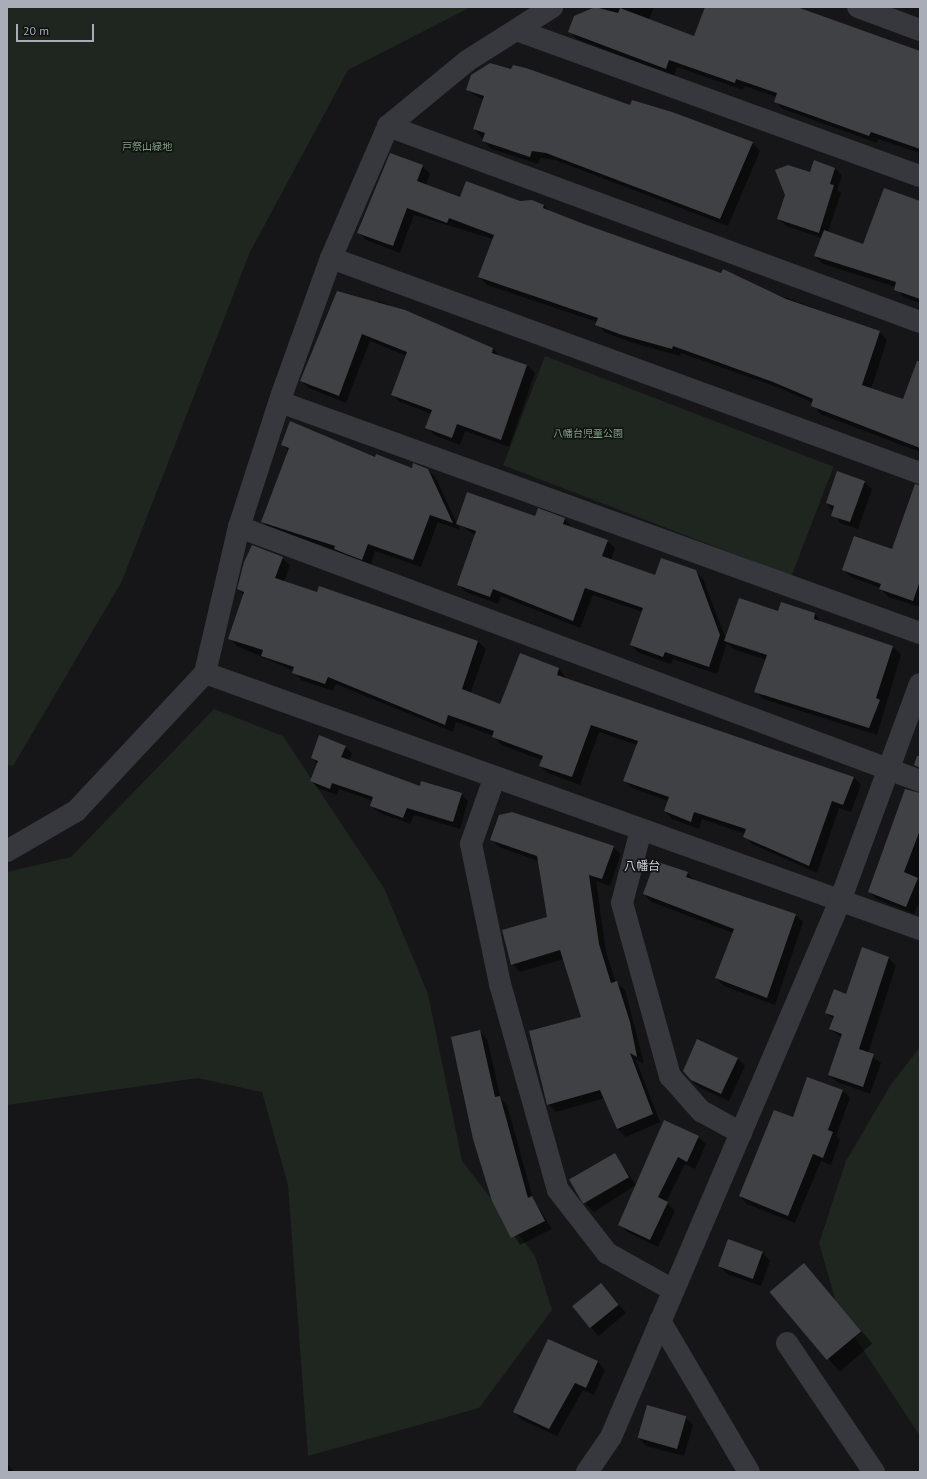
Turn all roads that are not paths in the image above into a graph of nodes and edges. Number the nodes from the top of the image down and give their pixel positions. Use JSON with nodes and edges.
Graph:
{"nodes":[{"id":1,"x":552,"y":7,"type":"edge"},
{"id":2,"x":858,"y":7,"type":"edge"},
{"id":3,"x":920,"y":30,"type":"edge"},
{"id":4,"x":519,"y":31,"type":"junction"},
{"id":5,"x":388,"y":126,"type":"junction"},
{"id":6,"x":920,"y":176,"type":"edge"},
{"id":7,"x":331,"y":258,"type":"junction"},
{"id":8,"x":920,"y":322,"type":"edge"},
{"id":9,"x":280,"y":402,"type":"junction"},
{"id":10,"x":920,"y":473,"type":"edge"},
{"id":11,"x":239,"y":527,"type":"junction"},
{"id":12,"x":920,"y":633,"type":"edge"},
{"id":13,"x":205,"y":673,"type":"junction"},
{"id":14,"x":920,"y":684,"type":"edge"},
{"id":15,"x":889,"y":770,"type":"junction"},
{"id":16,"x":494,"y":778,"type":"junction"},
{"id":17,"x":920,"y":781,"type":"edge"},
{"id":18,"x":641,"y":830,"type":"junction"},
{"id":19,"x":7,"y":851,"type":"edge"},
{"id":20,"x":840,"y":901,"type":"junction"},
{"id":21,"x":920,"y":929,"type":"edge"},
{"id":22,"x":741,"y":1133,"type":"junction"},
{"id":23,"x":673,"y":1290,"type":"junction"},
{"id":24,"x":660,"y":1321,"type":"junction"},
{"id":25,"x":786,"y":1343,"type":"dead end"},
{"id":26,"x":587,"y":1472,"type":"edge"},
{"id":27,"x":749,"y":1472,"type":"edge"},
{"id":28,"x":874,"y":1472,"type":"edge"}],
"edges":[{"from":1,"to":4,"type":"street"},
{"from":2,"to":3,"type":"street"},
{"from":4,"to":5,"type":"street"},
{"from":4,"to":6,"type":"street"},
{"from":5,"to":7,"type":"street"},
{"from":5,"to":8,"type":"street"},
{"from":7,"to":9,"type":"street"},
{"from":7,"to":10,"type":"street"},
{"from":9,"to":11,"type":"street"},
{"from":9,"to":12,"type":"street"},
{"from":11,"to":13,"type":"street"},
{"from":11,"to":15,"type":"street"},
{"from":13,"to":16,"type":"street"},
{"from":13,"to":19,"type":"street"},
{"from":14,"to":15,"type":"street"},
{"from":15,"to":17,"type":"street"},
{"from":15,"to":20,"type":"street"},
{"from":16,"to":18,"type":"street"},
{"from":16,"to":23,"type":"street"},
{"from":18,"to":20,"type":"street"},
{"from":18,"to":22,"type":"street"},
{"from":20,"to":21,"type":"street"},
{"from":20,"to":22,"type":"street"},
{"from":22,"to":23,"type":"street"},
{"from":23,"to":24,"type":"street"},
{"from":24,"to":26,"type":"street"},
{"from":24,"to":27,"type":"street"},
{"from":25,"to":28,"type":"street"}]}
